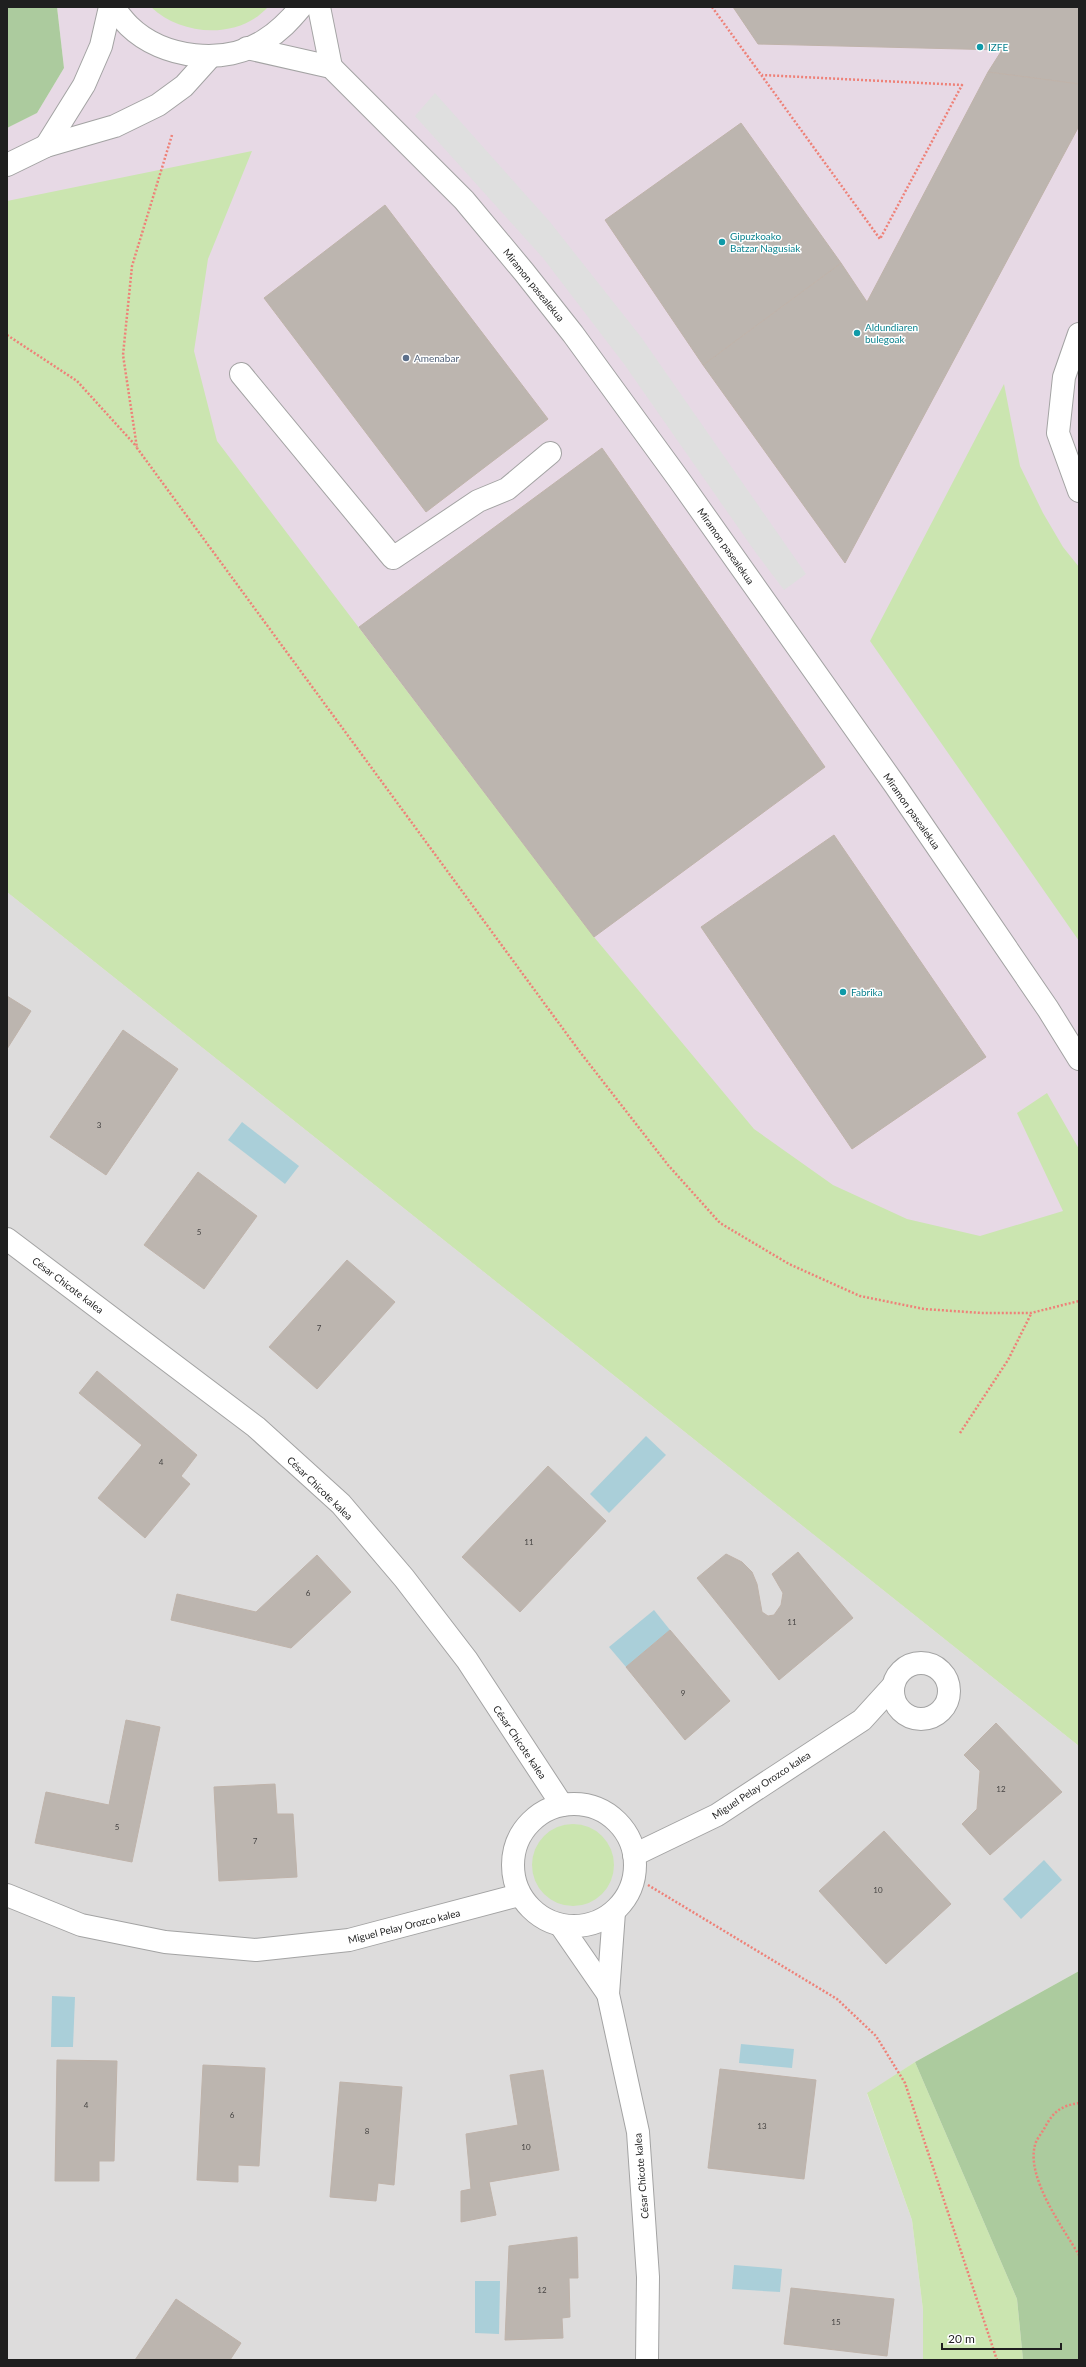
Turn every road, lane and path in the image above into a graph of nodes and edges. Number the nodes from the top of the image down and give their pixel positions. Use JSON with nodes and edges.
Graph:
{"nodes":[{"id":1,"x":110,"y":7,"type":"edge"},
{"id":2,"x":113,"y":7,"type":"edge"},
{"id":3,"x":300,"y":7,"type":"edge"},
{"id":4,"x":319,"y":7,"type":"edge"},
{"id":5,"x":712,"y":7,"type":"edge"},
{"id":6,"x":247,"y":48,"type":"junction"},
{"id":7,"x":211,"y":56,"type":"junction"},
{"id":8,"x":331,"y":67,"type":"junction"},
{"id":9,"x":762,"y":75,"type":"junction"},
{"id":10,"x":184,"y":86,"type":"junction"},
{"id":11,"x":46,"y":146,"type":"junction"},
{"id":12,"x":7,"y":165,"type":"edge"},
{"id":13,"x":1079,"y":334,"type":"edge"},
{"id":14,"x":7,"y":335,"type":"edge"},
{"id":15,"x":241,"y":374,"type":"dead end"},
{"id":16,"x":137,"y":448,"type":"junction"},
{"id":17,"x":550,"y":453,"type":"dead end"},
{"id":18,"x":1079,"y":490,"type":"edge"},
{"id":19,"x":1079,"y":1059,"type":"edge"},
{"id":20,"x":7,"y":1239,"type":"edge"},
{"id":21,"x":1079,"y":1301,"type":"edge"},
{"id":22,"x":1031,"y":1313,"type":"junction"},
{"id":23,"x":960,"y":1433,"type":"dead end"},
{"id":24,"x":892,"y":1687,"type":"junction"},
{"id":25,"x":901,"y":1712,"type":"junction"},
{"id":26,"x":862,"y":1720,"type":"junction"},
{"id":27,"x":562,"y":1805,"type":"junction"},
{"id":28,"x":634,"y":1865,"type":"junction"},
{"id":29,"x":7,"y":1895,"type":"edge"},
{"id":30,"x":519,"y":1895,"type":"junction"},
{"id":31,"x":614,"y":1912,"type":"junction"},
{"id":32,"x":561,"y":1926,"type":"junction"},
{"id":33,"x":608,"y":1994,"type":"junction"},
{"id":34,"x":1079,"y":2103,"type":"edge"},
{"id":35,"x":1079,"y":2255,"type":"edge"},
{"id":36,"x":647,"y":2360,"type":"edge"},
{"id":37,"x":997,"y":2360,"type":"edge"}],
"edges":[{"from":1,"to":11,"type":"street"},
{"from":2,"to":7,"type":"street"},
{"from":3,"to":6,"type":"street"},
{"from":4,"to":8,"type":"street"},
{"from":5,"to":9,"type":"path"},
{"from":6,"to":7,"type":"street"},
{"from":6,"to":8,"type":"street"},
{"from":7,"to":10,"type":"street"},
{"from":8,"to":19,"type":"street","name":"Miramon pasealekua"},
{"from":9,"to":9,"type":"path"},
{"from":10,"to":11,"type":"street"},
{"from":10,"to":16,"type":"path"},
{"from":11,"to":12,"type":"street"},
{"from":13,"to":18,"type":"street"},
{"from":14,"to":16,"type":"path"},
{"from":15,"to":17,"type":"street"},
{"from":16,"to":22,"type":"path"},
{"from":20,"to":27,"type":"street","name":"César Chicote kalea"},
{"from":21,"to":22,"type":"path"},
{"from":22,"to":23,"type":"path"},
{"from":24,"to":25,"type":"street"},
{"from":24,"to":25,"type":"street","name":"Miguel Pelay Orozco kalea"},
{"from":24,"to":26,"type":"street","name":"Miguel Pelay Orozco kalea"},
{"from":25,"to":26,"type":"street","name":"Miguel Pelay Orozco kalea"},
{"from":26,"to":28,"type":"street","name":"Miguel Pelay Orozco kalea"},
{"from":27,"to":28,"type":"street"},
{"from":27,"to":30,"type":"street"},
{"from":28,"to":31,"type":"street"},
{"from":28,"to":37,"type":"path"},
{"from":29,"to":30,"type":"street","name":"Miguel Pelay Orozco kalea"},
{"from":30,"to":32,"type":"street"},
{"from":31,"to":32,"type":"street"},
{"from":31,"to":33,"type":"street","name":"César Chicote kalea"},
{"from":32,"to":33,"type":"street","name":"César Chicote kalea"},
{"from":33,"to":36,"type":"street","name":"César Chicote kalea"},
{"from":34,"to":35,"type":"path"}]}
